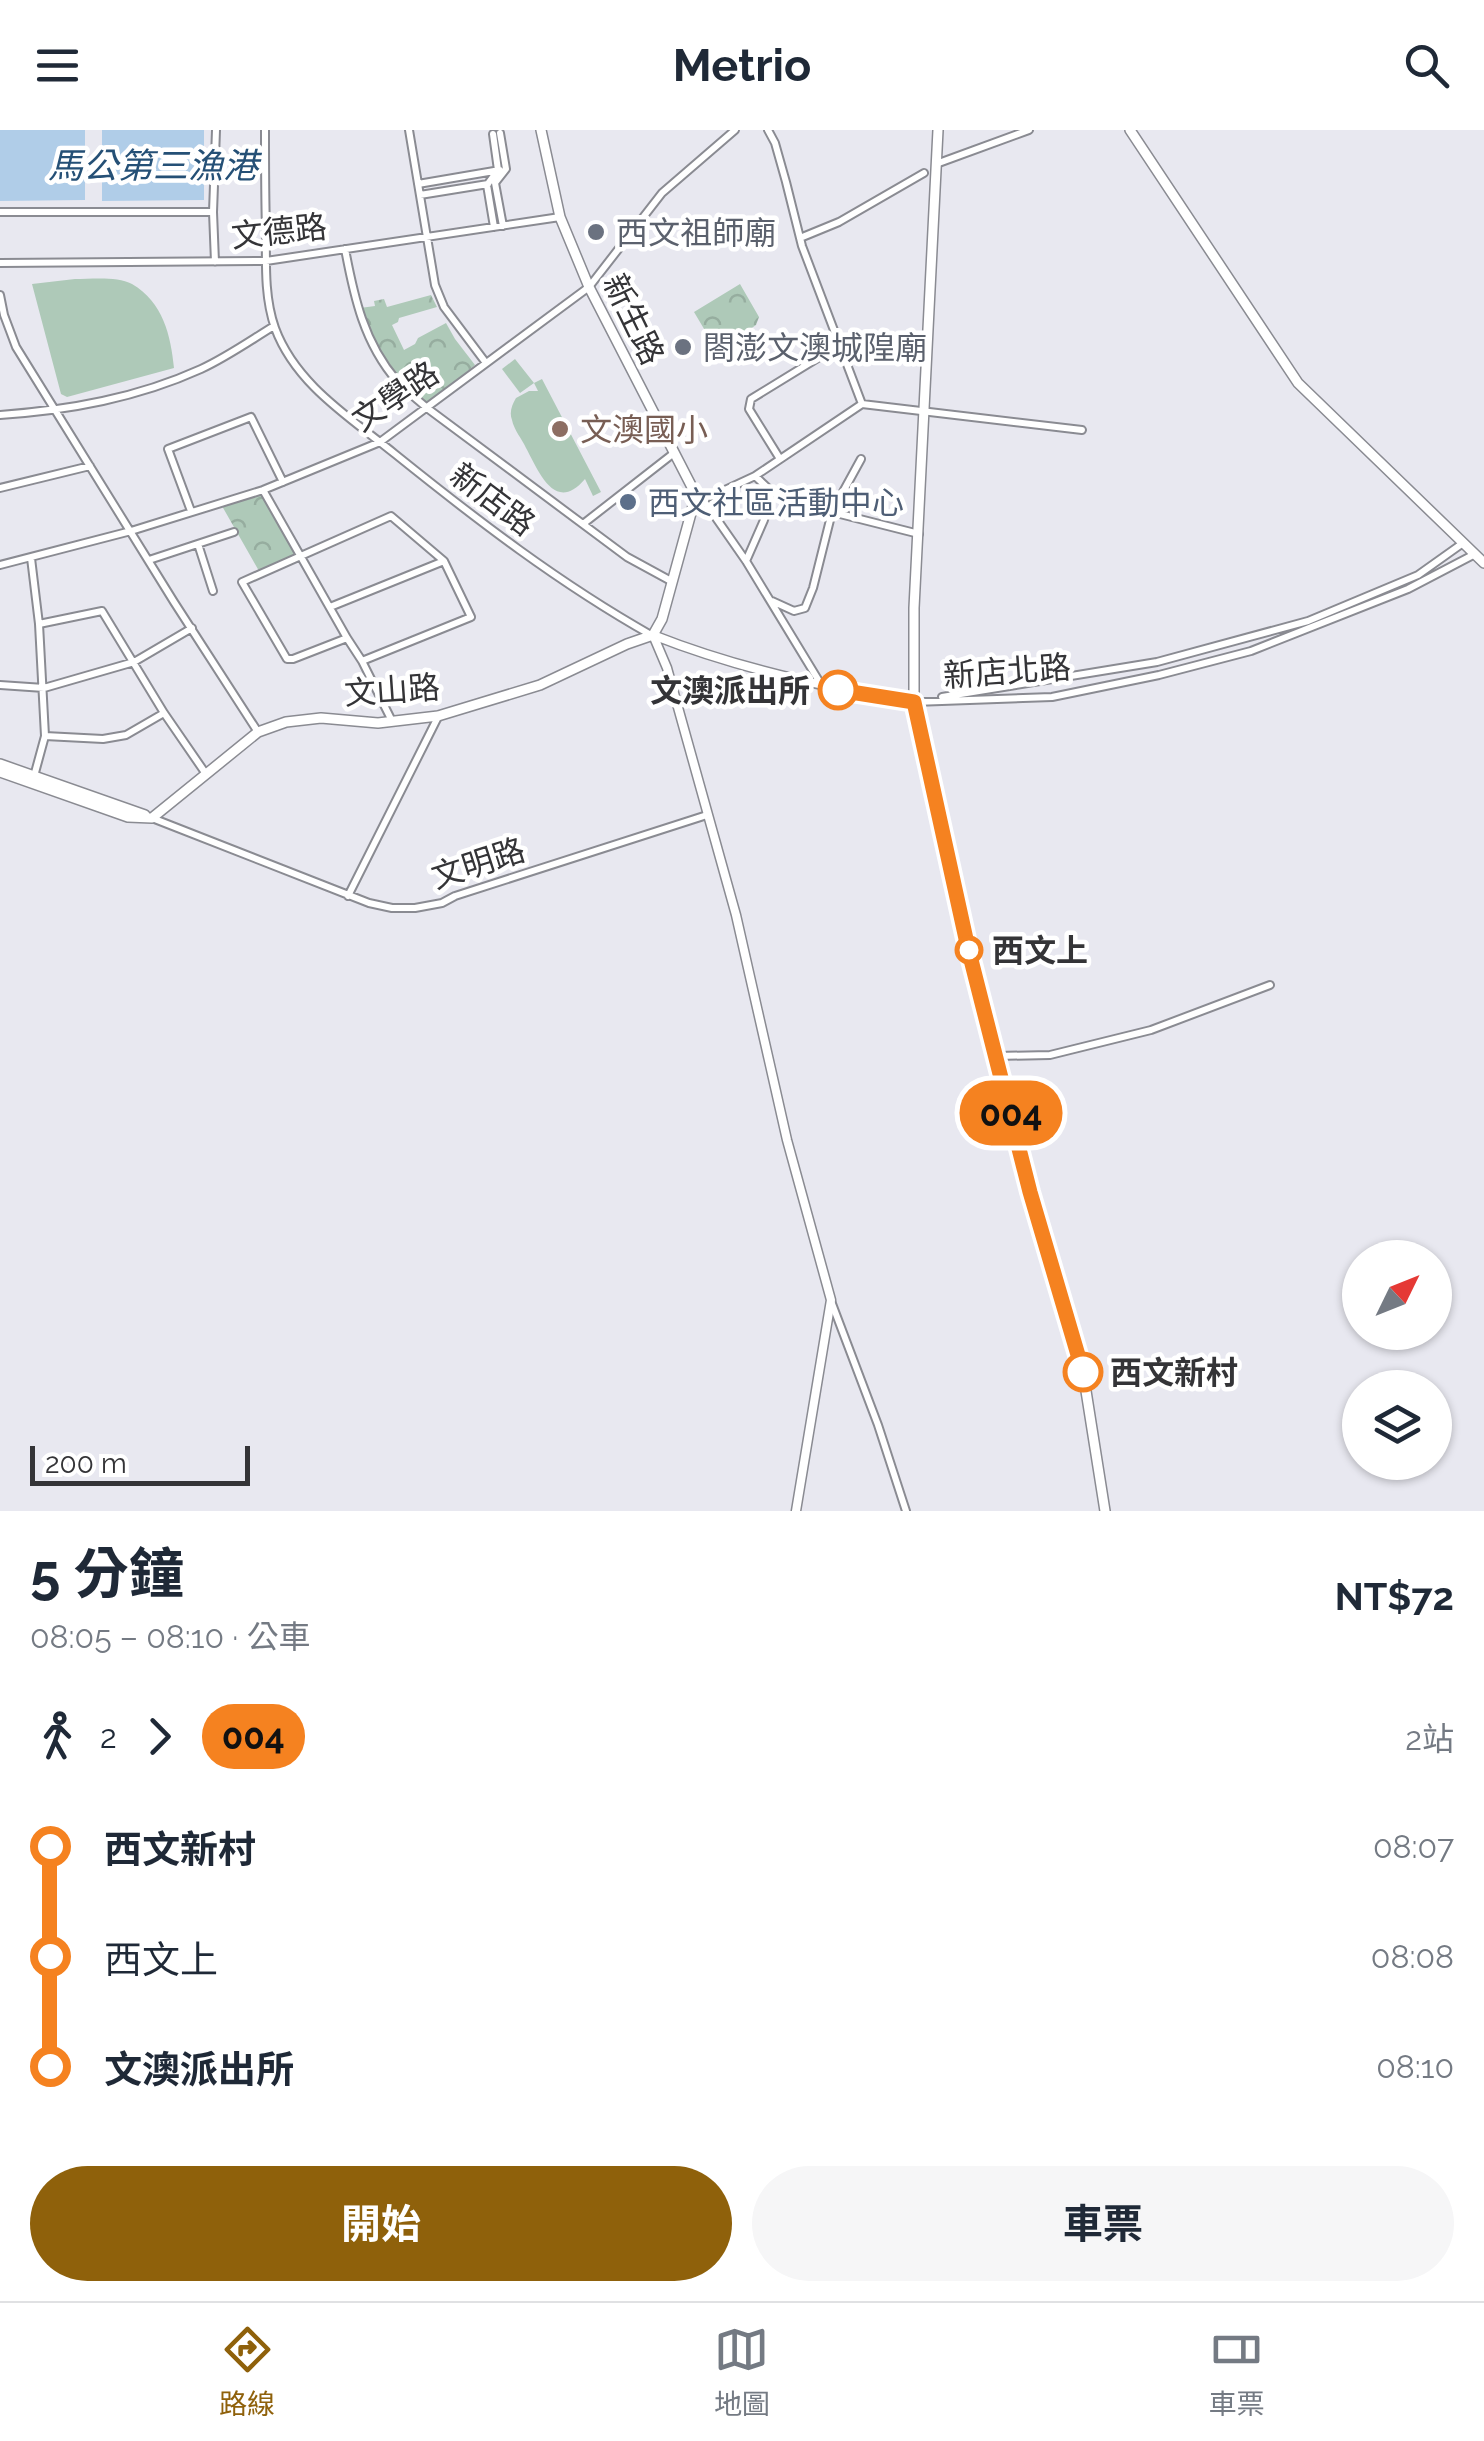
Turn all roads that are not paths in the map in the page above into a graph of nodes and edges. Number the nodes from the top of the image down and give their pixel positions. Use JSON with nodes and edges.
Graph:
{"nodes":[{"id":1,"x":216,"y":130,"type":"edge"},
{"id":2,"x":265,"y":130,"type":"edge"},
{"id":3,"x":409,"y":130,"type":"edge"},
{"id":4,"x":541,"y":130,"type":"edge"},
{"id":5,"x":735,"y":130,"type":"edge"},
{"id":6,"x":768,"y":130,"type":"edge"},
{"id":7,"x":938,"y":130,"type":"edge"},
{"id":8,"x":1028,"y":130,"type":"edge"},
{"id":9,"x":1130,"y":130,"type":"edge"},
{"id":10,"x":497,"y":134,"type":"dead end"},
{"id":11,"x":936,"y":164,"type":"junction"},
{"id":12,"x":502,"y":170,"type":"junction"},
{"id":13,"x":924,"y":173,"type":"dead end"},
{"id":14,"x":418,"y":184,"type":"junction"},
{"id":15,"x":491,"y":184,"type":"junction"},
{"id":16,"x":420,"y":194,"type":"junction"},
{"id":17,"x":0,"y":212,"type":"edge"},
{"id":18,"x":213,"y":212,"type":"junction"},
{"id":19,"x":560,"y":217,"type":"junction"},
{"id":20,"x":498,"y":227,"type":"junction"},
{"id":21,"x":428,"y":238,"type":"junction"},
{"id":22,"x":800,"y":238,"type":"junction"},
{"id":23,"x":345,"y":249,"type":"junction"},
{"id":24,"x":266,"y":261,"type":"junction"},
{"id":25,"x":215,"y":262,"type":"junction"},
{"id":26,"x":0,"y":263,"type":"edge"},
{"id":27,"x":589,"y":287,"type":"junction"},
{"id":28,"x":0,"y":295,"type":"edge"},
{"id":29,"x":274,"y":326,"type":"junction"},
{"id":30,"x":839,"y":346,"type":"junction"},
{"id":31,"x":486,"y":363,"type":"junction"},
{"id":32,"x":862,"y":404,"type":"junction"},
{"id":33,"x":427,"y":408,"type":"junction"},
{"id":34,"x":923,"y":410,"type":"junction"},
{"id":35,"x":57,"y":411,"type":"junction"},
{"id":36,"x":0,"y":415,"type":"edge"},
{"id":37,"x":1082,"y":430,"type":"dead end"},
{"id":38,"x":380,"y":442,"type":"junction"},
{"id":39,"x":674,"y":453,"type":"junction"},
{"id":40,"x":780,"y":459,"type":"junction"},
{"id":41,"x":862,"y":459,"type":"dead end"},
{"id":42,"x":90,"y":466,"type":"junction"},
{"id":43,"x":754,"y":476,"type":"junction"},
{"id":44,"x":283,"y":482,"type":"junction"},
{"id":45,"x":0,"y":488,"type":"edge"},
{"id":46,"x":263,"y":490,"type":"junction"},
{"id":47,"x":772,"y":492,"type":"junction"},
{"id":48,"x":696,"y":495,"type":"junction"},
{"id":49,"x":191,"y":511,"type":"junction"},
{"id":50,"x":832,"y":512,"type":"junction"},
{"id":51,"x":582,"y":524,"type":"junction"},
{"id":52,"x":130,"y":530,"type":"junction"},
{"id":53,"x":234,"y":532,"type":"dead end"},
{"id":54,"x":919,"y":534,"type":"junction"},
{"id":55,"x":1463,"y":543,"type":"junction"},
{"id":56,"x":198,"y":544,"type":"junction"},
{"id":57,"x":1475,"y":554,"type":"junction"},
{"id":58,"x":302,"y":556,"type":"junction"},
{"id":59,"x":31,"y":558,"type":"junction"},
{"id":60,"x":149,"y":560,"type":"junction"},
{"id":61,"x":444,"y":561,"type":"junction"},
{"id":62,"x":746,"y":561,"type":"junction"},
{"id":63,"x":1484,"y":564,"type":"edge"},
{"id":64,"x":0,"y":565,"type":"edge"},
{"id":65,"x":671,"y":582,"type":"junction"},
{"id":66,"x":213,"y":590,"type":"dead end"},
{"id":67,"x":771,"y":601,"type":"junction"},
{"id":68,"x":329,"y":607,"type":"junction"},
{"id":69,"x":39,"y":624,"type":"junction"},
{"id":70,"x":192,"y":628,"type":"junction"},
{"id":71,"x":652,"y":636,"type":"junction"},
{"id":72,"x":347,"y":638,"type":"junction"},
{"id":73,"x":362,"y":661,"type":"junction"},
{"id":74,"x":134,"y":662,"type":"junction"},
{"id":75,"x":0,"y":685,"type":"edge"},
{"id":76,"x":822,"y":686,"type":"junction"},
{"id":77,"x":44,"y":688,"type":"junction"},
{"id":78,"x":914,"y":702,"type":"junction"},
{"id":79,"x":164,"y":713,"type":"junction"},
{"id":80,"x":438,"y":716,"type":"junction"},
{"id":81,"x":392,"y":721,"type":"junction"},
{"id":82,"x":258,"y":732,"type":"junction"},
{"id":83,"x":45,"y":736,"type":"junction"},
{"id":84,"x":0,"y":764,"type":"edge"},
{"id":85,"x":0,"y":772,"type":"edge"},
{"id":86,"x":206,"y":775,"type":"junction"},
{"id":87,"x":34,"y":778,"type":"junction"},
{"id":88,"x":708,"y":815,"type":"junction"},
{"id":89,"x":152,"y":818,"type":"junction"},
{"id":90,"x":348,"y":896,"type":"junction"},
{"id":91,"x":1270,"y":985,"type":"dead end"},
{"id":92,"x":996,"y":1056,"type":"junction"},
{"id":93,"x":830,"y":1300,"type":"junction"},
{"id":94,"x":796,"y":1511,"type":"edge"},
{"id":95,"x":906,"y":1511,"type":"edge"},
{"id":96,"x":1105,"y":1511,"type":"edge"}],
"edges":[{"from":1,"to":18,"type":"street"},
{"from":2,"to":24,"type":"street","name":"新店路"},
{"from":3,"to":14,"type":"street"},
{"from":4,"to":19,"type":"main road","name":"新生路"},
{"from":5,"to":27,"type":"street","name":"文學路"},
{"from":6,"to":22,"type":"street"},
{"from":7,"to":11,"type":"main road"},
{"from":8,"to":11,"type":"street"},
{"from":9,"to":55,"type":"main road"},
{"from":10,"to":12,"type":"street"},
{"from":11,"to":34,"type":"main road"},
{"from":12,"to":14,"type":"street"},
{"from":12,"to":15,"type":"street"},
{"from":13,"to":22,"type":"street"},
{"from":14,"to":16,"type":"street"},
{"from":15,"to":16,"type":"street"},
{"from":15,"to":20,"type":"street"},
{"from":16,"to":21,"type":"street"},
{"from":17,"to":18,"type":"street"},
{"from":18,"to":25,"type":"street"},
{"from":19,"to":20,"type":"street","name":"文德路"},
{"from":19,"to":27,"type":"main road","name":"新生路"},
{"from":20,"to":21,"type":"street","name":"文德路"},
{"from":21,"to":23,"type":"street","name":"文德路"},
{"from":21,"to":31,"type":"street"},
{"from":22,"to":30,"type":"street"},
{"from":23,"to":24,"type":"street","name":"文德路"},
{"from":23,"to":33,"type":"street"},
{"from":24,"to":25,"type":"street","name":"文德路"},
{"from":24,"to":29,"type":"street","name":"新店路"},
{"from":25,"to":26,"type":"street","name":"文德路"},
{"from":27,"to":31,"type":"street","name":"文學路"},
{"from":27,"to":39,"type":"main road","name":"新生路"},
{"from":28,"to":35,"type":"street"},
{"from":29,"to":35,"type":"street"},
{"from":29,"to":38,"type":"street","name":"新店路"},
{"from":30,"to":32,"type":"street"},
{"from":30,"to":40,"type":"street"},
{"from":31,"to":33,"type":"street","name":"文學路"},
{"from":32,"to":34,"type":"street"},
{"from":32,"to":40,"type":"street"},
{"from":33,"to":38,"type":"street","name":"文學路"},
{"from":33,"to":51,"type":"street"},
{"from":34,"to":37,"type":"street"},
{"from":34,"to":54,"type":"main road"},
{"from":35,"to":36,"type":"street"},
{"from":35,"to":42,"type":"street"},
{"from":38,"to":44,"type":"street","name":"文學路"},
{"from":38,"to":71,"type":"street","name":"新店路"},
{"from":39,"to":48,"type":"main road","name":"新生路"},
{"from":39,"to":51,"type":"street"},
{"from":40,"to":43,"type":"street"},
{"from":41,"to":50,"type":"street"},
{"from":42,"to":45,"type":"street"},
{"from":42,"to":52,"type":"street"},
{"from":43,"to":47,"type":"street"},
{"from":43,"to":48,"type":"street"},
{"from":44,"to":46,"type":"street","name":"文學路"},
{"from":44,"to":49,"type":"street"},
{"from":46,"to":49,"type":"street","name":"文學路"},
{"from":46,"to":58,"type":"street"},
{"from":47,"to":50,"type":"street"},
{"from":47,"to":62,"type":"street"},
{"from":48,"to":62,"type":"street"},
{"from":48,"to":65,"type":"main road"},
{"from":49,"to":52,"type":"street","name":"文學路"},
{"from":50,"to":54,"type":"street"},
{"from":50,"to":67,"type":"street"},
{"from":51,"to":65,"type":"street"},
{"from":52,"to":59,"type":"street","name":"文學路"},
{"from":52,"to":60,"type":"street"},
{"from":53,"to":56,"type":"street"},
{"from":54,"to":78,"type":"main road"},
{"from":55,"to":57,"type":"main road"},
{"from":55,"to":78,"type":"street","name":"新店北路"},
{"from":56,"to":60,"type":"street"},
{"from":56,"to":66,"type":"street"},
{"from":57,"to":63,"type":"main road"},
{"from":57,"to":78,"type":"street","name":"新店北路"},
{"from":58,"to":61,"type":"street"},
{"from":58,"to":68,"type":"street"},
{"from":58,"to":72,"type":"street"},
{"from":59,"to":64,"type":"street","name":"文學路"},
{"from":59,"to":69,"type":"street"},
{"from":60,"to":70,"type":"street"},
{"from":61,"to":68,"type":"street"},
{"from":61,"to":73,"type":"street"},
{"from":62,"to":67,"type":"street"},
{"from":65,"to":71,"type":"main road"},
{"from":67,"to":76,"type":"street"},
{"from":68,"to":72,"type":"street"},
{"from":69,"to":74,"type":"street"},
{"from":69,"to":77,"type":"street"},
{"from":70,"to":74,"type":"street"},
{"from":70,"to":82,"type":"street"},
{"from":71,"to":76,"type":"street","name":"新店路"},
{"from":71,"to":80,"type":"main road","name":"文山路"},
{"from":71,"to":88,"type":"street"},
{"from":72,"to":73,"type":"street"},
{"from":73,"to":81,"type":"street"},
{"from":74,"to":77,"type":"street"},
{"from":74,"to":79,"type":"street"},
{"from":75,"to":77,"type":"street"},
{"from":76,"to":78,"type":"street","name":"新店路"},
{"from":77,"to":83,"type":"street"},
{"from":78,"to":92,"type":"main road"},
{"from":79,"to":83,"type":"street"},
{"from":79,"to":86,"type":"street"},
{"from":80,"to":81,"type":"main road","name":"文山路"},
{"from":80,"to":90,"type":"street"},
{"from":81,"to":82,"type":"main road","name":"文山路"},
{"from":82,"to":86,"type":"main road","name":"文山路"},
{"from":83,"to":87,"type":"street"},
{"from":84,"to":87,"type":"main road"},
{"from":85,"to":87,"type":"main road"},
{"from":86,"to":89,"type":"main road","name":"文山路"},
{"from":87,"to":89,"type":"main road"},
{"from":88,"to":90,"type":"street","name":"文明路"},
{"from":88,"to":93,"type":"street"},
{"from":89,"to":90,"type":"street","name":"文明路"},
{"from":91,"to":92,"type":"street"},
{"from":92,"to":96,"type":"main road"},
{"from":93,"to":94,"type":"street"},
{"from":93,"to":95,"type":"street"}]}
